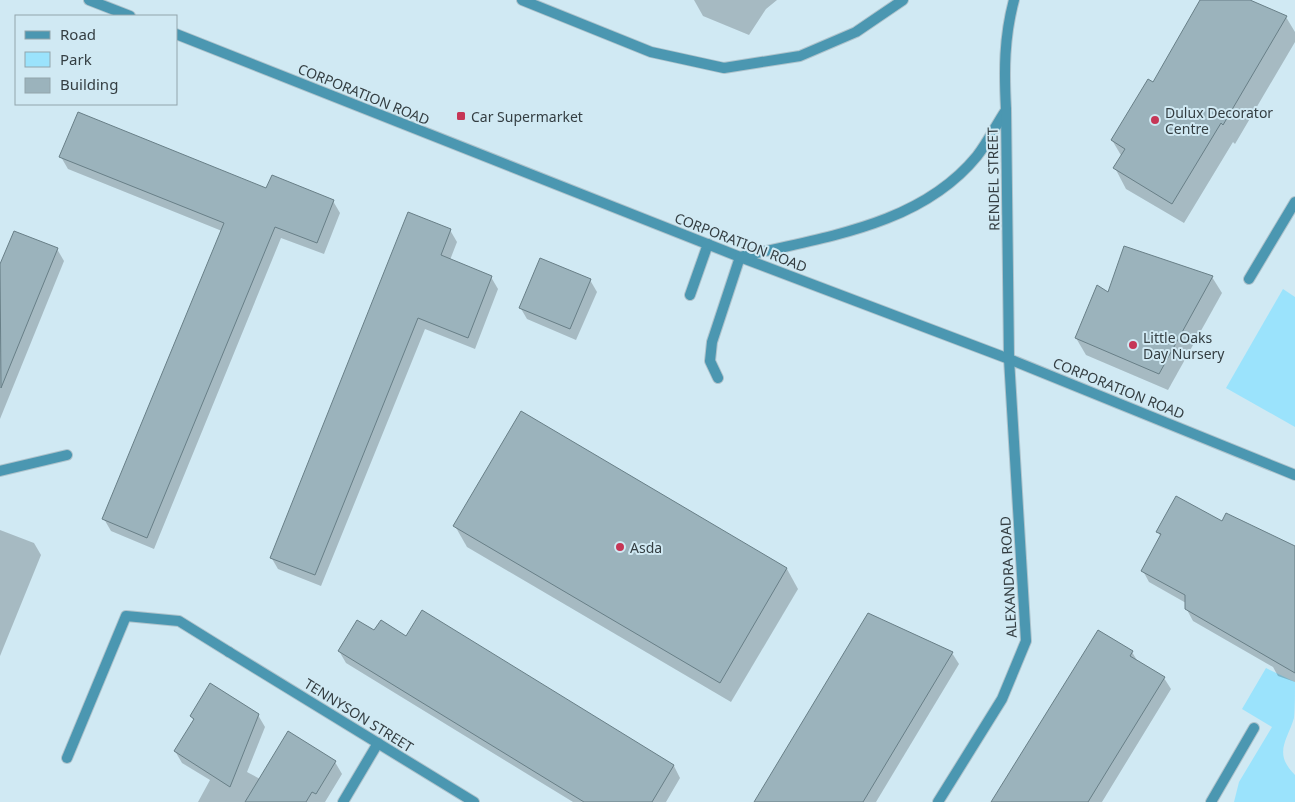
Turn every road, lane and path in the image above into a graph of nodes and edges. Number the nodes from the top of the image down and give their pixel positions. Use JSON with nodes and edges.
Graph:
{"nodes":[{"id":1,"x":89,"y":0,"type":"edge"},
{"id":2,"x":522,"y":0,"type":"edge"},
{"id":3,"x":903,"y":0,"type":"edge"},
{"id":4,"x":1014,"y":0,"type":"edge"},
{"id":5,"x":127,"y":15,"type":"edge"},
{"id":6,"x":178,"y":35,"type":"edge"},
{"id":7,"x":1006,"y":109,"type":"junction"},
{"id":8,"x":1295,"y":202,"type":"edge"},
{"id":9,"x":708,"y":244,"type":"junction"},
{"id":10,"x":740,"y":257,"type":"junction"},
{"id":11,"x":1249,"y":279,"type":"dead end"},
{"id":12,"x":690,"y":295,"type":"dead end"},
{"id":13,"x":1009,"y":359,"type":"junction"},
{"id":14,"x":718,"y":378,"type":"dead end"},
{"id":15,"x":67,"y":455,"type":"dead end"},
{"id":16,"x":0,"y":471,"type":"edge"},
{"id":17,"x":1295,"y":476,"type":"edge"},
{"id":18,"x":1254,"y":728,"type":"dead end"},
{"id":19,"x":378,"y":743,"type":"junction"},
{"id":20,"x":67,"y":758,"type":"dead end"},
{"id":21,"x":343,"y":802,"type":"edge"},
{"id":22,"x":474,"y":802,"type":"edge"},
{"id":23,"x":938,"y":802,"type":"edge"},
{"id":24,"x":1211,"y":802,"type":"edge"}],
"edges":[{"from":1,"to":5,"type":"street"},
{"from":2,"to":3,"type":"street"},
{"from":4,"to":7,"type":"street","name":"RENDEL STREET"},
{"from":6,"to":9,"type":"street","name":"CORPORATION ROAD"},
{"from":7,"to":10,"type":"street"},
{"from":7,"to":13,"type":"street","name":"RENDEL STREET"},
{"from":8,"to":11,"type":"street"},
{"from":9,"to":10,"type":"street","name":"CORPORATION ROAD"},
{"from":9,"to":12,"type":"street"},
{"from":10,"to":13,"type":"street","name":"CORPORATION ROAD"},
{"from":10,"to":14,"type":"street"},
{"from":13,"to":17,"type":"street","name":"CORPORATION ROAD"},
{"from":13,"to":23,"type":"street","name":"ALEXANDRA ROAD"},
{"from":15,"to":16,"type":"street"},
{"from":18,"to":24,"type":"street"},
{"from":19,"to":20,"type":"street","name":"TENNYSON STREET"},
{"from":19,"to":21,"type":"street"},
{"from":19,"to":22,"type":"street","name":"TENNYSON STREET"}]}
